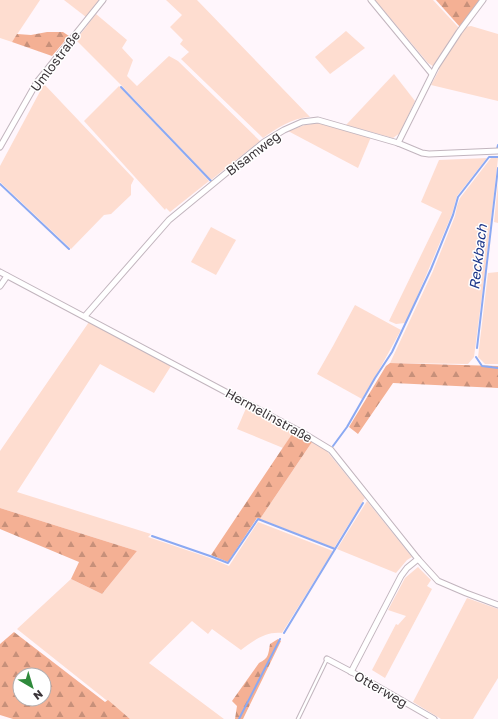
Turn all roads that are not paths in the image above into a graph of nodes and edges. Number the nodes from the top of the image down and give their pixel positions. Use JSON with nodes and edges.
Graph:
{"nodes":[{"id":1,"x":103,"y":0,"type":"edge"},
{"id":2,"x":372,"y":0,"type":"edge"},
{"id":3,"x":482,"y":0,"type":"edge"},
{"id":4,"x":432,"y":74,"type":"junction"},
{"id":5,"x":398,"y":143,"type":"junction"},
{"id":6,"x":0,"y":147,"type":"edge"},
{"id":7,"x":498,"y":151,"type":"edge"},
{"id":8,"x":0,"y":272,"type":"edge"},
{"id":9,"x":7,"y":276,"type":"junction"},
{"id":10,"x":0,"y":286,"type":"edge"},
{"id":11,"x":85,"y":316,"type":"junction"},
{"id":12,"x":418,"y":560,"type":"junction"},
{"id":13,"x":498,"y":605,"type":"edge"},
{"id":14,"x":327,"y":659,"type":"joint"},
{"id":15,"x":351,"y":672,"type":"junction"},
{"id":16,"x":298,"y":719,"type":"edge"},
{"id":17,"x":434,"y":719,"type":"edge"}],
"edges":[{"from":1,"to":6,"type":"street","name":"Umlostraße"},
{"from":2,"to":4,"type":"street"},
{"from":3,"to":4,"type":"street"},
{"from":4,"to":5,"type":"street"},
{"from":5,"to":7,"type":"street","name":"Bisamweg"},
{"from":5,"to":11,"type":"street","name":"Bisamweg"},
{"from":8,"to":9,"type":"street","name":"Hermelinstraße"},
{"from":9,"to":10,"type":"street"},
{"from":9,"to":11,"type":"street","name":"Hermelinstraße"},
{"from":11,"to":12,"type":"street","name":"Hermelinstraße"},
{"from":12,"to":13,"type":"street","name":"Hermelinstraße"},
{"from":12,"to":15,"type":"street"},
{"from":14,"to":15,"type":"street","name":"Otterweg"},
{"from":14,"to":16,"type":"lane"},
{"from":15,"to":17,"type":"street","name":"Otterweg"}]}
